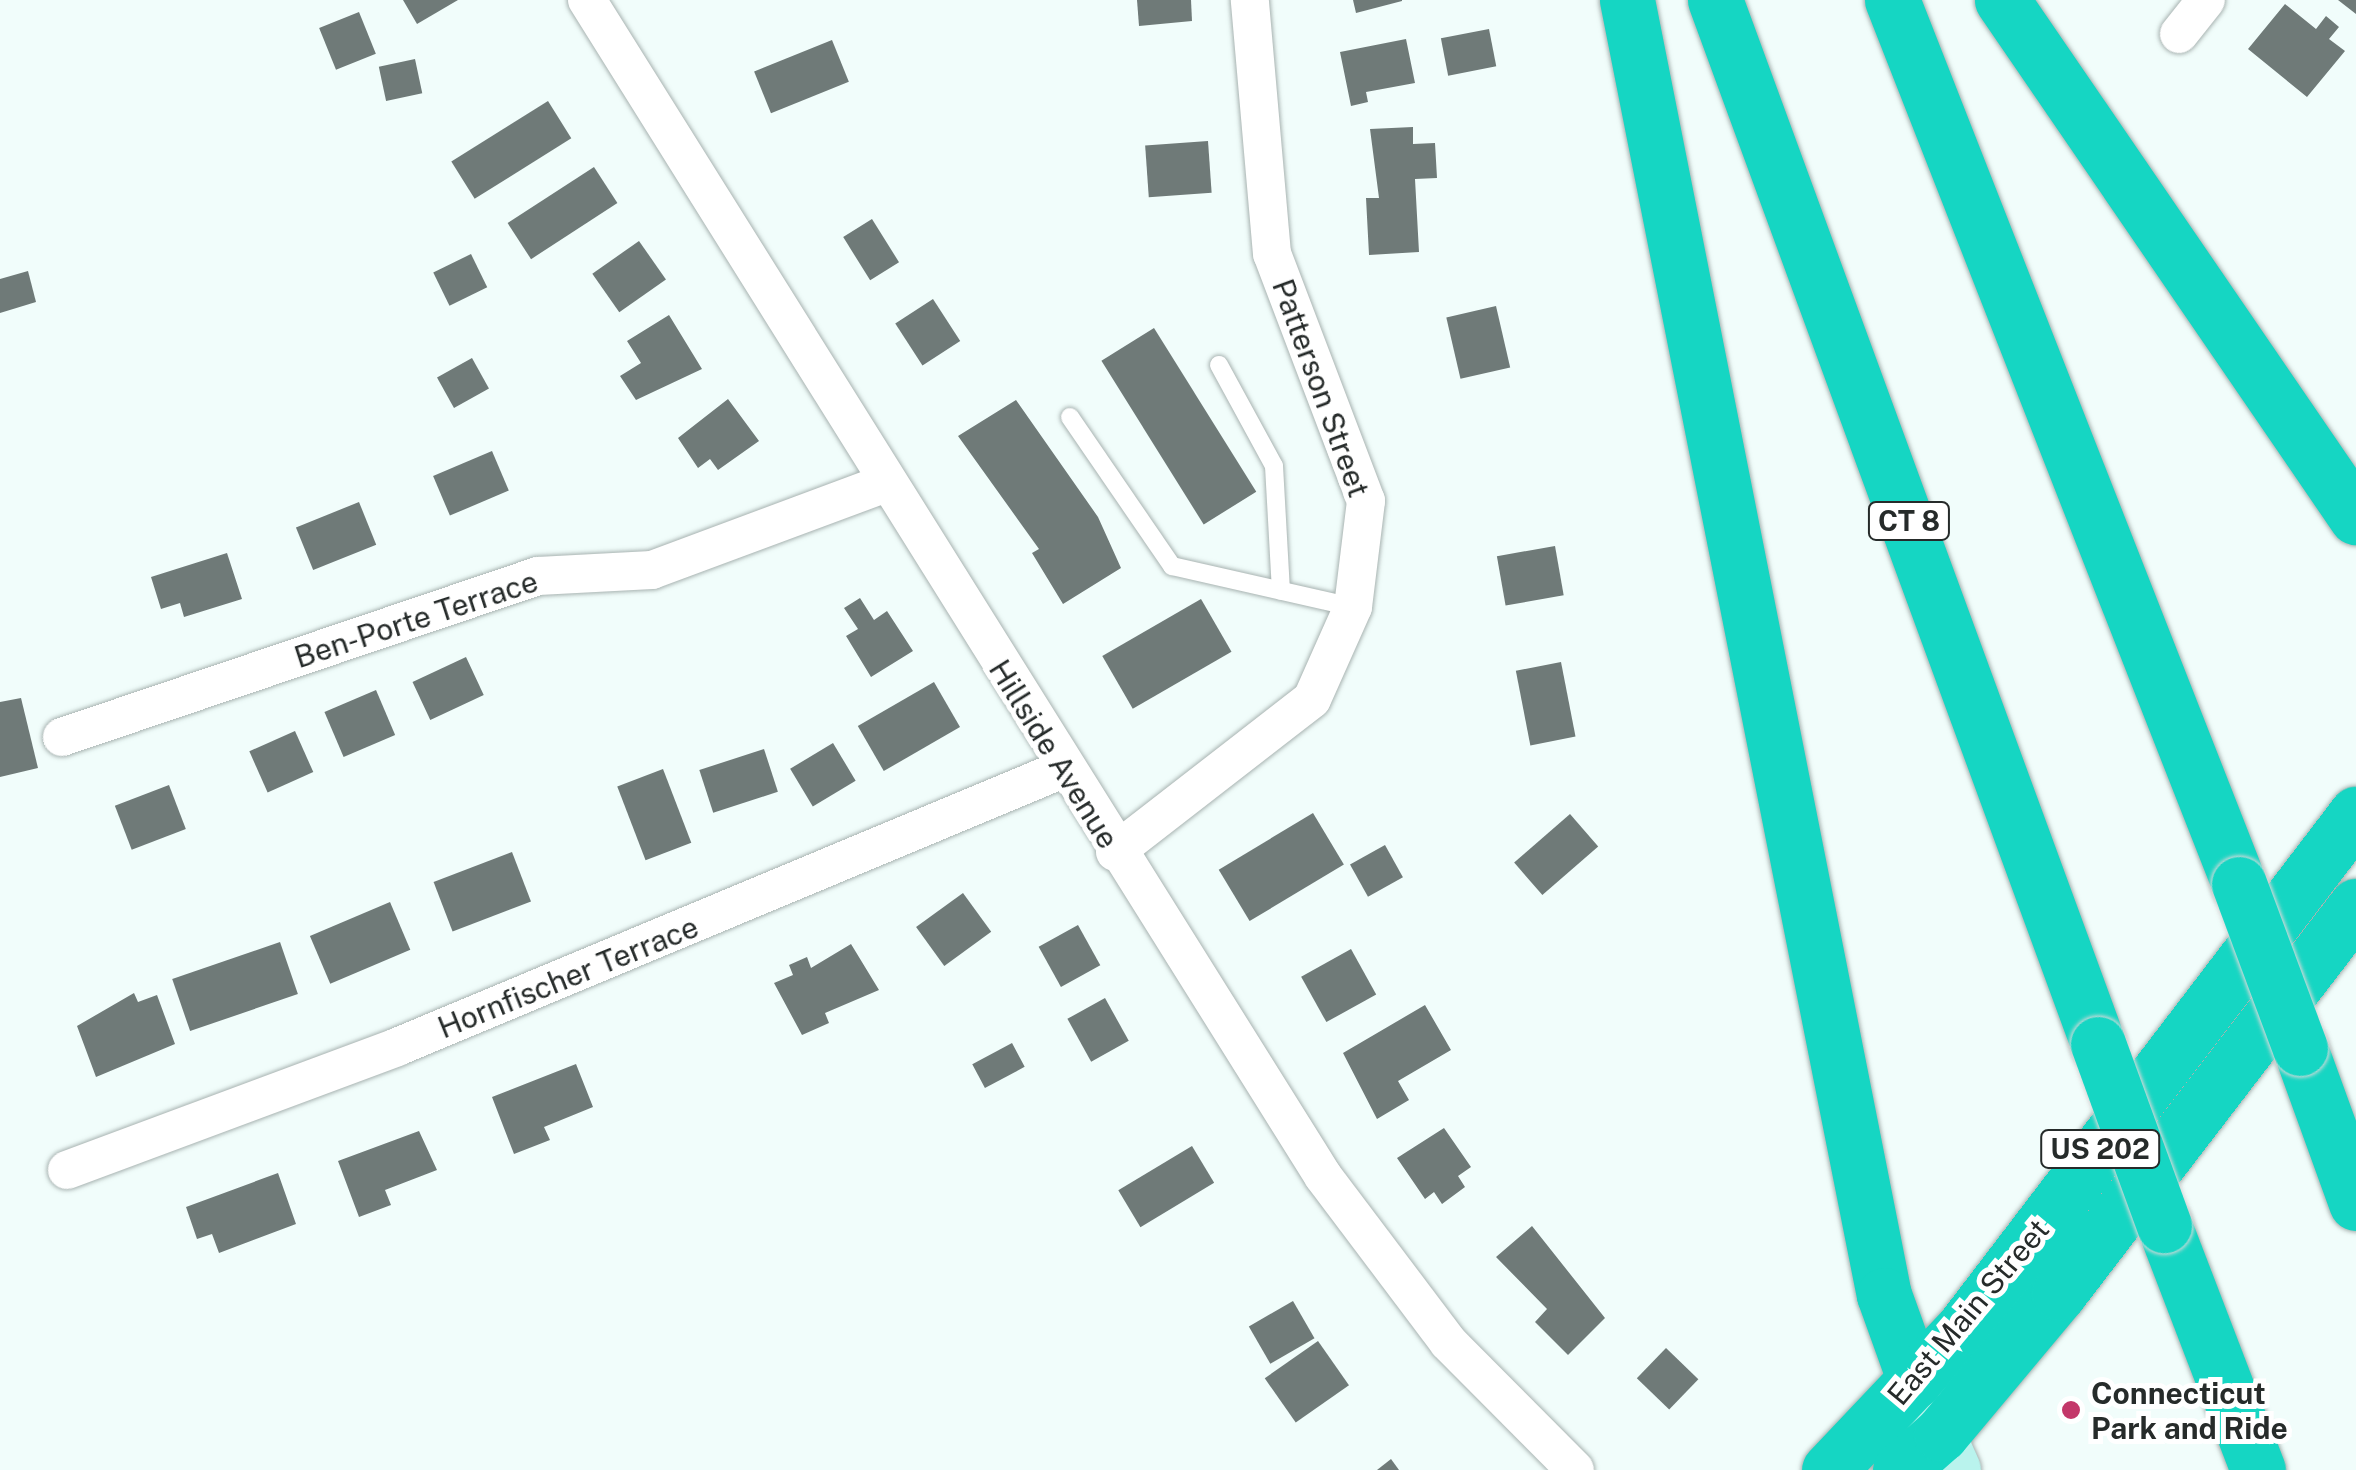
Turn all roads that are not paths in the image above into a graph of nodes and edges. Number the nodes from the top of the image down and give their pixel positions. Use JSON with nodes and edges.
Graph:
{"nodes":[{"id":1,"x":587,"y":0,"type":"edge"},
{"id":2,"x":1250,"y":0,"type":"edge"},
{"id":3,"x":1627,"y":0,"type":"edge"},
{"id":4,"x":1714,"y":0,"type":"edge"},
{"id":5,"x":1892,"y":0,"type":"edge"},
{"id":6,"x":2002,"y":0,"type":"edge"},
{"id":7,"x":2206,"y":0,"type":"edge"},
{"id":8,"x":2180,"y":34,"type":"dead end"},
{"id":9,"x":1218,"y":365,"type":"dead end"},
{"id":10,"x":1070,"y":417,"type":"dead end"},
{"id":11,"x":886,"y":483,"type":"junction"},
{"id":12,"x":2356,"y":517,"type":"edge"},
{"id":13,"x":1281,"y":591,"type":"junction"},
{"id":14,"x":1353,"y":607,"type":"junction"},
{"id":15,"x":62,"y":736,"type":"dead end"},
{"id":16,"x":1063,"y":769,"type":"junction"},
{"id":17,"x":2356,"y":814,"type":"edge"},
{"id":18,"x":1115,"y":852,"type":"junction"},
{"id":19,"x":2356,"y":906,"type":"edge"},
{"id":20,"x":67,"y":1170,"type":"dead end"},
{"id":21,"x":2356,"y":1203,"type":"edge"},
{"id":22,"x":1915,"y":1381,"type":"junction"},
{"id":23,"x":1948,"y":1452,"type":"edge"},
{"id":24,"x":1574,"y":1470,"type":"edge"},
{"id":25,"x":1828,"y":1470,"type":"edge"},
{"id":26,"x":1900,"y":1470,"type":"edge"},
{"id":27,"x":2258,"y":1470,"type":"edge"}],
"edges":[{"from":1,"to":11,"type":"street","name":"Hillside Avenue"},
{"from":2,"to":14,"type":"street","name":"Patterson Street"},
{"from":3,"to":22,"type":"highway"},
{"from":4,"to":27,"type":"highway","number":"CT 8","bridge":true},
{"from":5,"to":21,"type":"highway","bridge":true},
{"from":6,"to":12,"type":"highway"},
{"from":7,"to":8,"type":"street"},
{"from":9,"to":13,"type":"lane"},
{"from":10,"to":13,"type":"lane"},
{"from":11,"to":15,"type":"street","name":"Ben-Porte Terrace"},
{"from":11,"to":16,"type":"street","name":"Hillside Avenue"},
{"from":13,"to":14,"type":"lane"},
{"from":14,"to":18,"type":"street","name":"Patterson Street"},
{"from":16,"to":18,"type":"street","name":"Hillside Avenue"},
{"from":16,"to":20,"type":"street","name":"Hornfischer Terrace"},
{"from":17,"to":22,"type":"highway","name":"East Main Street","number":"US 202"},
{"from":18,"to":24,"type":"street","name":"Hillside Avenue"},
{"from":19,"to":23,"type":"highway","name":"East Main Street","number":"US 202"},
{"from":22,"to":23,"type":"main road"},
{"from":22,"to":25,"type":"highway","name":"East Main Street","number":"US 202"},
{"from":23,"to":26,"type":"highway","name":"East Main Street","number":"US 202"}]}
